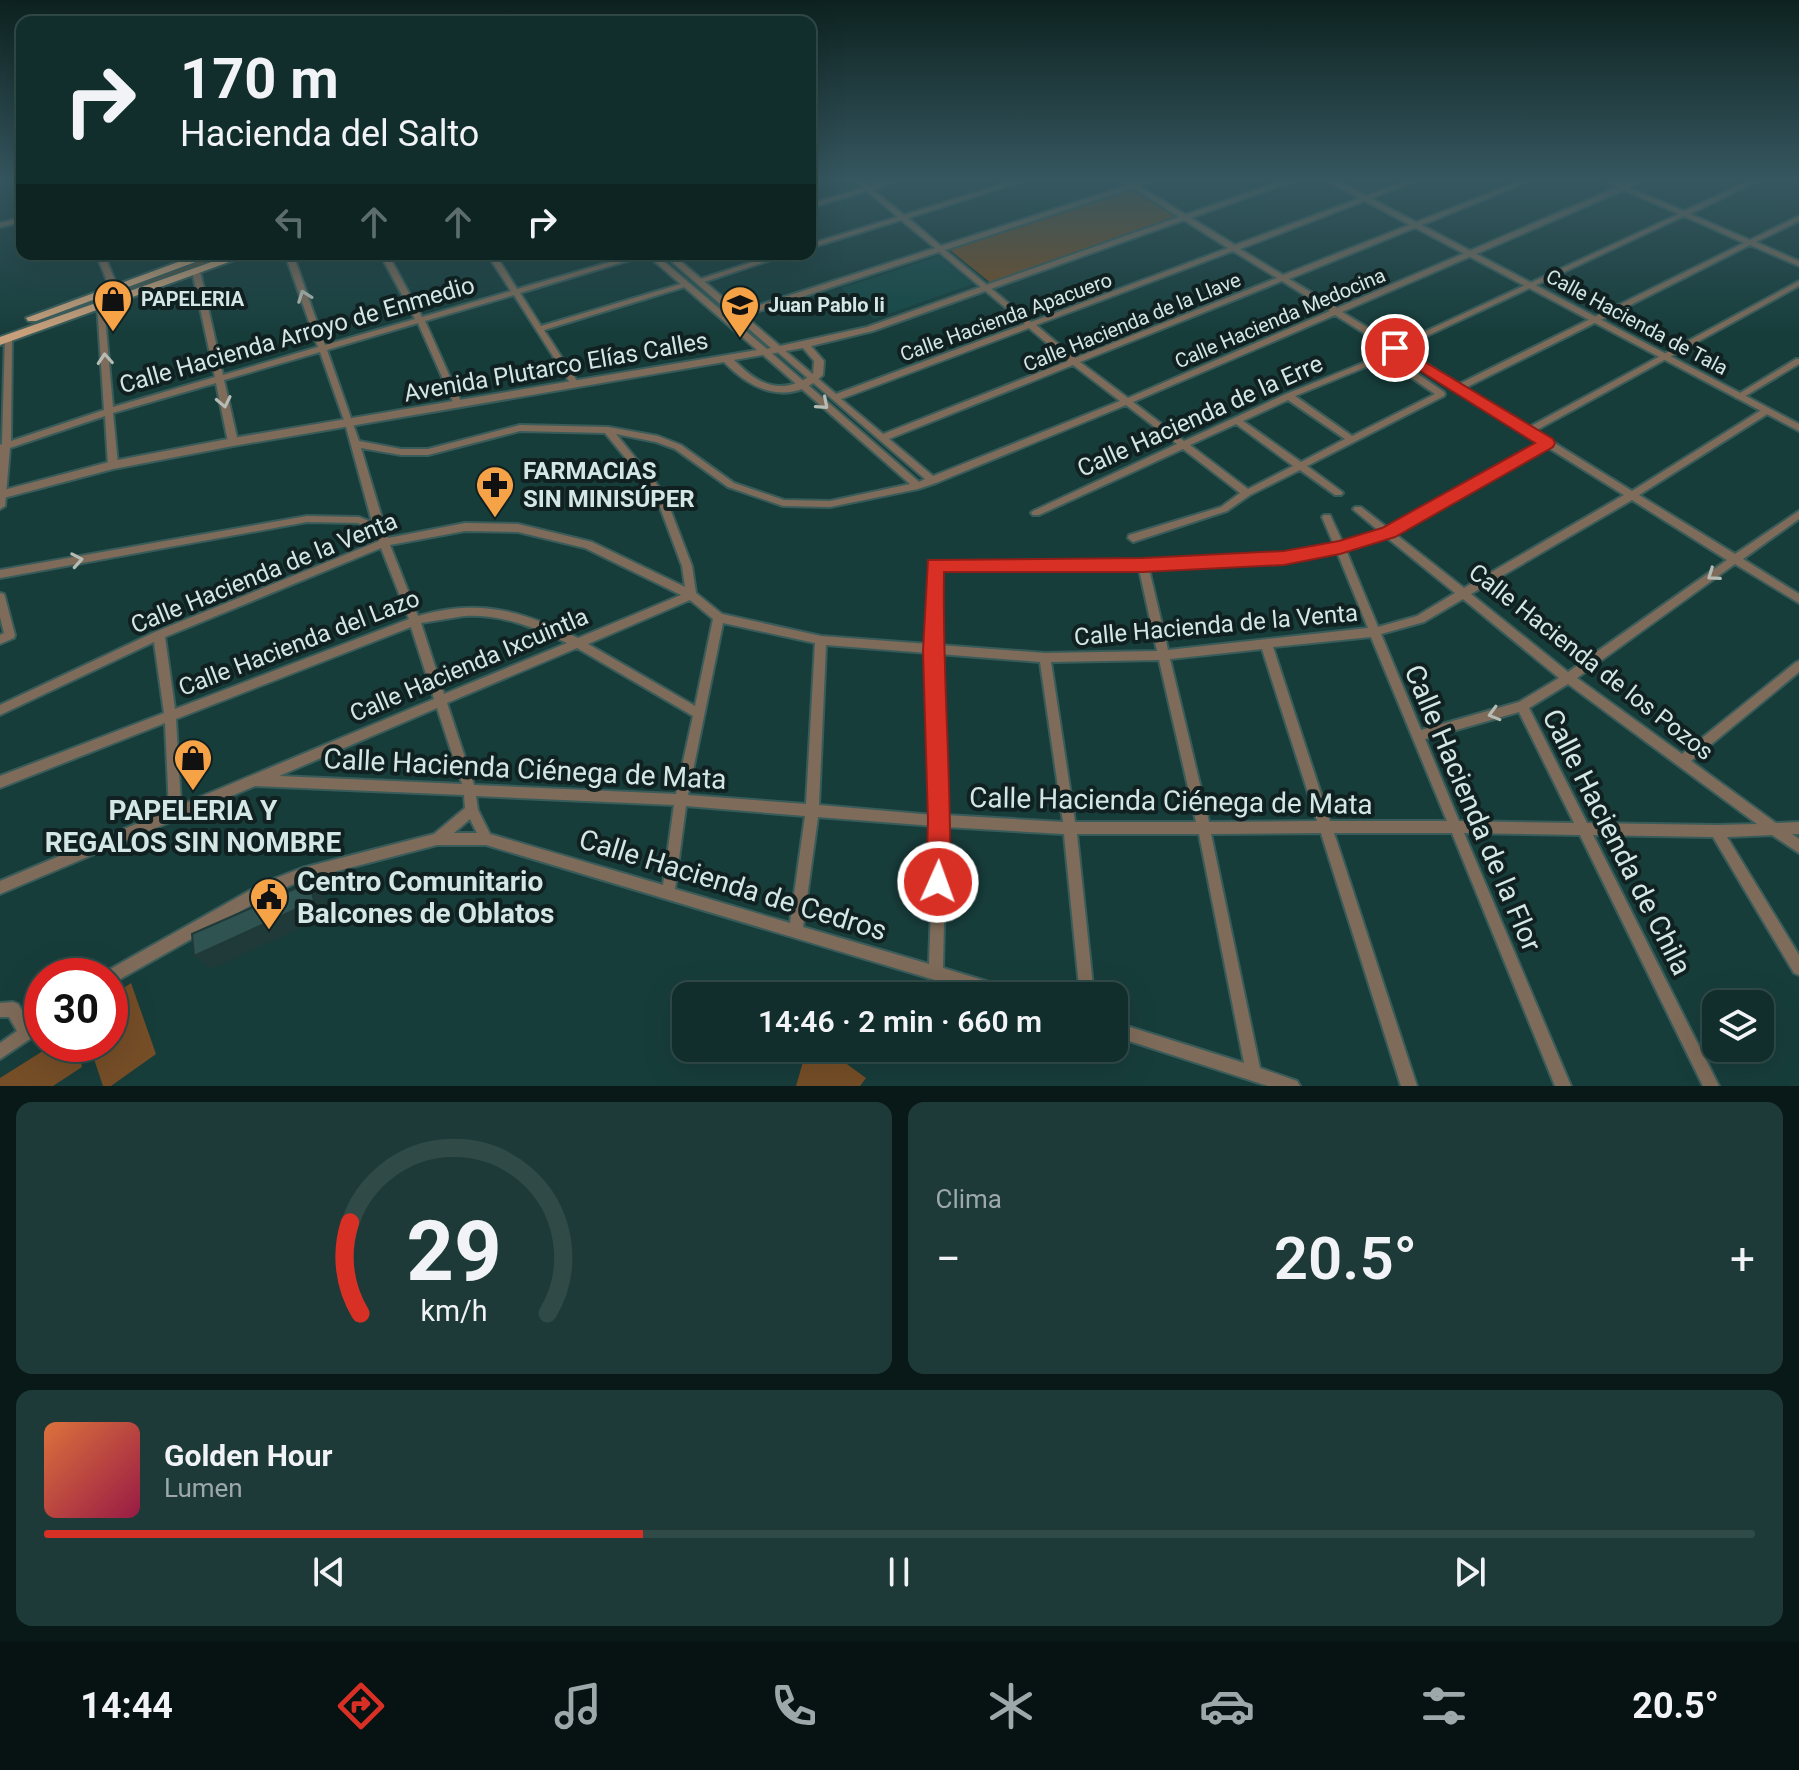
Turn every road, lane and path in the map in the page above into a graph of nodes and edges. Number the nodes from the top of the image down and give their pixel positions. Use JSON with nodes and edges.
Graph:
{"nodes":[{"id":1,"x":858,"y":232,"type":"edge"},
{"id":2,"x":918,"y":232,"type":"edge"},
{"id":3,"x":992,"y":232,"type":"edge"},
{"id":4,"x":1146,"y":232,"type":"edge"},
{"id":5,"x":1206,"y":232,"type":"edge"},
{"id":6,"x":1281,"y":232,"type":"edge"},
{"id":7,"x":1405,"y":232,"type":"edge"},
{"id":8,"x":1426,"y":232,"type":"edge"},
{"id":9,"x":1522,"y":232,"type":"edge"},
{"id":10,"x":1646,"y":232,"type":"edge"},
{"id":11,"x":1724,"y":232,"type":"edge"},
{"id":12,"x":1772,"y":232,"type":"edge"},
{"id":13,"x":1749,"y":243,"type":"junction"},
{"id":14,"x":816,"y":244,"type":"edge"},
{"id":15,"x":1234,"y":249,"type":"junction"},
{"id":16,"x":939,"y":250,"type":"junction"},
{"id":17,"x":1470,"y":254,"type":"junction"},
{"id":18,"x":102,"y":260,"type":"edge"},
{"id":19,"x":291,"y":260,"type":"edge"},
{"id":20,"x":387,"y":260,"type":"edge"},
{"id":21,"x":495,"y":260,"type":"edge"},
{"id":22,"x":627,"y":260,"type":"edge"},
{"id":23,"x":656,"y":260,"type":"edge"},
{"id":24,"x":674,"y":260,"type":"edge"},
{"id":25,"x":766,"y":260,"type":"edge"},
{"id":26,"x":189,"y":262,"type":"edge"},
{"id":27,"x":1799,"y":264,"type":"edge"},
{"id":28,"x":1283,"y":279,"type":"junction"},
{"id":29,"x":698,"y":281,"type":"junction"},
{"id":30,"x":1799,"y":283,"type":"edge"},
{"id":31,"x":687,"y":285,"type":"junction"},
{"id":32,"x":1530,"y":286,"type":"junction"},
{"id":33,"x":114,"y":288,"type":"junction"},
{"id":34,"x":986,"y":289,"type":"junction"},
{"id":35,"x":514,"y":292,"type":"junction"},
{"id":36,"x":100,"y":299,"type":"junction"},
{"id":37,"x":1336,"y":312,"type":"junction"},
{"id":38,"x":738,"y":315,"type":"junction"},
{"id":39,"x":420,"y":320,"type":"junction"},
{"id":40,"x":1594,"y":320,"type":"junction"},
{"id":41,"x":1030,"y":325,"type":"junction"},
{"id":42,"x":538,"y":329,"type":"junction"},
{"id":43,"x":3,"y":336,"type":"edge"},
{"id":44,"x":805,"y":345,"type":"junction"},
{"id":45,"x":323,"y":348,"type":"junction"},
{"id":46,"x":1395,"y":348,"type":"junction"},
{"id":47,"x":779,"y":350,"type":"junction"},
{"id":48,"x":765,"y":352,"type":"junction"},
{"id":49,"x":1664,"y":357,"type":"junction"},
{"id":50,"x":1380,"y":358,"type":"dead end"},
{"id":51,"x":727,"y":359,"type":"junction"},
{"id":52,"x":1799,"y":361,"type":"edge"},
{"id":53,"x":1076,"y":363,"type":"junction"},
{"id":54,"x":1396,"y":363,"type":"dead end"},
{"id":55,"x":219,"y":378,"type":"junction"},
{"id":56,"x":813,"y":379,"type":"junction"},
{"id":57,"x":575,"y":384,"type":"junction"},
{"id":58,"x":801,"y":385,"type":"junction"},
{"id":59,"x":1458,"y":388,"type":"junction"},
{"id":60,"x":1289,"y":396,"type":"junction"},
{"id":61,"x":1739,"y":396,"type":"junction"},
{"id":62,"x":835,"y":398,"type":"junction"},
{"id":63,"x":1126,"y":402,"type":"junction"},
{"id":64,"x":458,"y":404,"type":"junction"},
{"id":65,"x":109,"y":411,"type":"junction"},
{"id":66,"x":1766,"y":411,"type":"junction"},
{"id":67,"x":1236,"y":420,"type":"junction"},
{"id":68,"x":349,"y":423,"type":"junction"},
{"id":69,"x":1799,"y":428,"type":"edge"},
{"id":70,"x":608,"y":430,"type":"junction"},
{"id":71,"x":1528,"y":431,"type":"junction"},
{"id":72,"x":882,"y":438,"type":"junction"},
{"id":73,"x":1352,"y":440,"type":"junction"},
{"id":74,"x":233,"y":442,"type":"junction"},
{"id":75,"x":1547,"y":443,"type":"junction"},
{"id":76,"x":356,"y":444,"type":"junction"},
{"id":77,"x":1183,"y":444,"type":"junction"},
{"id":78,"x":3,"y":447,"type":"edge"},
{"id":79,"x":113,"y":465,"type":"junction"},
{"id":80,"x":1300,"y":466,"type":"junction"},
{"id":81,"x":933,"y":481,"type":"junction"},
{"id":82,"x":918,"y":486,"type":"junction"},
{"id":83,"x":1247,"y":493,"type":"junction"},
{"id":84,"x":1338,"y":493,"type":"dead end"},
{"id":85,"x":1,"y":495,"type":"edge"},
{"id":86,"x":1632,"y":495,"type":"junction"},
{"id":87,"x":0,"y":506,"type":"edge"},
{"id":88,"x":1358,"y":509,"type":"dead end"},
{"id":89,"x":1036,"y":513,"type":"dead end"},
{"id":90,"x":1799,"y":514,"type":"edge"},
{"id":91,"x":1327,"y":517,"type":"dead end"},
{"id":92,"x":379,"y":529,"type":"junction"},
{"id":93,"x":1388,"y":532,"type":"junction"},
{"id":94,"x":1133,"y":538,"type":"dead end"},
{"id":95,"x":386,"y":542,"type":"junction"},
{"id":96,"x":1340,"y":548,"type":"junction"},
{"id":97,"x":1735,"y":559,"type":"junction"},
{"id":98,"x":1143,"y":565,"type":"junction"},
{"id":99,"x":0,"y":574,"type":"edge"},
{"id":100,"x":1464,"y":592,"type":"junction"},
{"id":101,"x":691,"y":595,"type":"junction"},
{"id":102,"x":0,"y":597,"type":"edge"},
{"id":103,"x":1799,"y":599,"type":"edge"},
{"id":104,"x":719,"y":618,"type":"junction"},
{"id":105,"x":415,"y":621,"type":"junction"},
{"id":106,"x":1374,"y":632,"type":"junction"},
{"id":107,"x":159,"y":635,"type":"junction"},
{"id":108,"x":5,"y":638,"type":"edge"},
{"id":109,"x":821,"y":640,"type":"junction"},
{"id":110,"x":575,"y":644,"type":"junction"},
{"id":111,"x":1267,"y":646,"type":"junction"},
{"id":112,"x":933,"y":651,"type":"junction"},
{"id":113,"x":1163,"y":655,"type":"junction"},
{"id":114,"x":1045,"y":658,"type":"junction"},
{"id":115,"x":1799,"y":666,"type":"edge"},
{"id":116,"x":1568,"y":678,"type":"junction"},
{"id":117,"x":440,"y":701,"type":"junction"},
{"id":118,"x":1522,"y":706,"type":"junction"},
{"id":119,"x":0,"y":710,"type":"edge"},
{"id":120,"x":699,"y":714,"type":"junction"},
{"id":121,"x":170,"y":715,"type":"junction"},
{"id":122,"x":1418,"y":736,"type":"junction"},
{"id":123,"x":1682,"y":761,"type":"junction"},
{"id":124,"x":255,"y":780,"type":"junction"},
{"id":125,"x":0,"y":782,"type":"edge"},
{"id":126,"x":469,"y":788,"type":"junction"},
{"id":127,"x":681,"y":800,"type":"junction"},
{"id":128,"x":472,"y":810,"type":"junction"},
{"id":129,"x":812,"y":811,"type":"junction"},
{"id":130,"x":175,"y":813,"type":"junction"},
{"id":131,"x":940,"y":821,"type":"junction"},
{"id":132,"x":1456,"y":827,"type":"junction"},
{"id":133,"x":1070,"y":828,"type":"junction"},
{"id":134,"x":1584,"y":828,"type":"junction"},
{"id":135,"x":1799,"y":828,"type":"edge"},
{"id":136,"x":1204,"y":829,"type":"junction"},
{"id":137,"x":1324,"y":829,"type":"junction"},
{"id":138,"x":1778,"y":830,"type":"junction"},
{"id":139,"x":1717,"y":831,"type":"junction"},
{"id":140,"x":437,"y":839,"type":"junction"},
{"id":141,"x":486,"y":839,"type":"junction"},
{"id":142,"x":1799,"y":847,"type":"edge"},
{"id":143,"x":0,"y":888,"type":"edge"},
{"id":144,"x":668,"y":894,"type":"junction"},
{"id":145,"x":796,"y":932,"type":"junction"},
{"id":146,"x":128,"y":965,"type":"edge"},
{"id":147,"x":1799,"y":968,"type":"edge"},
{"id":148,"x":936,"y":972,"type":"junction"},
{"id":149,"x":968,"y":982,"type":"edge"},
{"id":150,"x":1086,"y":982,"type":"edge"},
{"id":151,"x":0,"y":1010,"type":"edge"},
{"id":152,"x":24,"y":1028,"type":"edge"},
{"id":153,"x":1128,"y":1033,"type":"edge"},
{"id":154,"x":24,"y":1035,"type":"edge"},
{"id":155,"x":0,"y":1052,"type":"edge"},
{"id":156,"x":1253,"y":1073,"type":"junction"},
{"id":157,"x":1292,"y":1086,"type":"edge"},
{"id":158,"x":1409,"y":1086,"type":"edge"},
{"id":159,"x":1563,"y":1086,"type":"edge"},
{"id":160,"x":1711,"y":1086,"type":"edge"}],
"edges":[{"from":1,"to":14,"type":"street"},
{"from":2,"to":16,"type":"street"},
{"from":3,"to":16,"type":"street"},
{"from":4,"to":34,"type":"street","name":"Avenida Plutarco Elías Calles"},
{"from":5,"to":15,"type":"street"},
{"from":6,"to":15,"type":"street","name":"Calle Hacienda Apacuero"},
{"from":7,"to":28,"type":"street","name":"Calle Hacienda de la Llave"},
{"from":8,"to":17,"type":"street","name":"Calle Hacienda de Tala"},
{"from":9,"to":17,"type":"street","name":"Calle Hacienda Medocina"},
{"from":10,"to":32,"type":"street"},
{"from":11,"to":13,"type":"street"},
{"from":12,"to":13,"type":"street"},
{"from":13,"to":27,"type":"street"},
{"from":13,"to":40,"type":"street"},
{"from":15,"to":28,"type":"street"},
{"from":15,"to":41,"type":"street","name":"Calle Hacienda Apacuero"},
{"from":16,"to":34,"type":"street"},
{"from":16,"to":38,"type":"street"},
{"from":17,"to":32,"type":"street","name":"Calle Hacienda de Tala"},
{"from":17,"to":37,"type":"street","name":"Calle Hacienda Medocina"},
{"from":18,"to":33,"type":"street"},
{"from":45,"to":19,"type":"street","one_way":true},
{"from":20,"to":39,"type":"street"},
{"from":21,"to":35,"type":"street"},
{"from":22,"to":35,"type":"street","name":"Calle Hacienda Arroyo de Enmedio"},
{"from":23,"to":31,"type":"street"},
{"from":24,"to":29,"type":"street"},
{"from":25,"to":29,"type":"street"},
{"from":26,"to":33,"type":"main road"},
{"from":26,"to":36,"type":"main road"},
{"from":26,"to":55,"type":"street"},
{"from":28,"to":37,"type":"street"},
{"from":28,"to":53,"type":"street","name":"Calle Hacienda de la Llave"},
{"from":29,"to":38,"type":"street"},
{"from":30,"to":49,"type":"street"},
{"from":31,"to":42,"type":"street"},
{"from":31,"to":48,"type":"street"},
{"from":32,"to":40,"type":"street","name":"Calle Hacienda de Tala"},
{"from":32,"to":46,"type":"street"},
{"from":33,"to":36,"type":"main road"},
{"from":34,"to":41,"type":"street"},
{"from":34,"to":44,"type":"street","name":"Avenida Plutarco Elías Calles"},
{"from":35,"to":39,"type":"street","name":"Calle Hacienda Arroyo de Enmedio"},
{"from":35,"to":42,"type":"street"},
{"from":36,"to":43,"type":"main road"},
{"from":65,"to":36,"type":"street","one_way":true},
{"from":37,"to":46,"type":"street"},
{"from":37,"to":63,"type":"street","name":"Calle Hacienda Medocina"},
{"from":38,"to":47,"type":"street"},
{"from":39,"to":45,"type":"street","name":"Calle Hacienda Arroyo de Enmedio"},
{"from":39,"to":64,"type":"street"},
{"from":40,"to":49,"type":"street","name":"Calle Hacienda de Tala"},
{"from":40,"to":59,"type":"street"},
{"from":41,"to":53,"type":"street"},
{"from":41,"to":62,"type":"street","name":"Calle Hacienda Apacuero"},
{"from":42,"to":57,"type":"street"},
{"from":43,"to":78,"type":"street"},
{"from":44,"to":47,"type":"street","name":"Avenida Plutarco Elías Calles"},
{"from":44,"to":56,"type":"street"},
{"from":45,"to":55,"type":"street","name":"Calle Hacienda Arroyo de Enmedio"},
{"from":45,"to":68,"type":"street"},
{"from":46,"to":59,"type":"street"},
{"from":47,"to":48,"type":"street","name":"Avenida Plutarco Elías Calles"},
{"from":47,"to":56,"type":"street"},
{"from":48,"to":51,"type":"street","name":"Avenida Plutarco Elías Calles"},
{"from":48,"to":58,"type":"street"},
{"from":49,"to":61,"type":"street","name":"Calle Hacienda de Tala"},
{"from":49,"to":71,"type":"street"},
{"from":50,"to":60,"type":"street","name":"Calle Hacienda de la Erre"},
{"from":51,"to":57,"type":"street","name":"Avenida Plutarco Elías Calles"},
{"from":51,"to":58,"type":"street"},
{"from":52,"to":61,"type":"street"},
{"from":53,"to":63,"type":"street"},
{"from":53,"to":72,"type":"street","name":"Calle Hacienda de la Llave"},
{"from":54,"to":73,"type":"street"},
{"from":55,"to":65,"type":"street","name":"Calle Hacienda Arroyo de Enmedio"},
{"from":55,"to":74,"type":"street","one_way":true},
{"from":56,"to":58,"type":"street"},
{"from":56,"to":62,"type":"street"},
{"from":57,"to":64,"type":"street","name":"Avenida Plutarco Elías Calles"},
{"from":58,"to":82,"type":"street","one_way":true},
{"from":59,"to":71,"type":"street"},
{"from":60,"to":67,"type":"street","name":"Calle Hacienda de la Erre"},
{"from":60,"to":73,"type":"street"},
{"from":61,"to":66,"type":"street","name":"Calle Hacienda de Tala"},
{"from":62,"to":72,"type":"street"},
{"from":63,"to":77,"type":"street"},
{"from":63,"to":81,"type":"street","name":"Calle Hacienda Medocina"},
{"from":64,"to":68,"type":"street","name":"Avenida Plutarco Elías Calles"},
{"from":65,"to":78,"type":"street","name":"Calle Hacienda Arroyo de Enmedio"},
{"from":65,"to":79,"type":"street"},
{"from":66,"to":69,"type":"street","name":"Calle Hacienda de Tala"},
{"from":66,"to":86,"type":"street","name":"Calle Hacienda de la Venta"},
{"from":67,"to":77,"type":"street","name":"Calle Hacienda de la Erre"},
{"from":67,"to":80,"type":"street"},
{"from":68,"to":74,"type":"street","name":"Avenida Plutarco Elías Calles"},
{"from":68,"to":76,"type":"street"},
{"from":70,"to":76,"type":"street","name":"Calle Hacienda Medocina"},
{"from":70,"to":82,"type":"street","name":"Calle Hacienda Medocina"},
{"from":70,"to":101,"type":"street"},
{"from":71,"to":75,"type":"street"},
{"from":72,"to":81,"type":"street"},
{"from":73,"to":80,"type":"street"},
{"from":74,"to":79,"type":"street","name":"Avenida Plutarco Elías Calles"},
{"from":75,"to":86,"type":"street"},
{"from":75,"to":93,"type":"street"},
{"from":76,"to":92,"type":"street"},
{"from":77,"to":83,"type":"street"},
{"from":77,"to":89,"type":"street","name":"Calle Hacienda de la Erre"},
{"from":78,"to":85,"type":"street"},
{"from":79,"to":85,"type":"street","name":"Avenida Plutarco Elías Calles"},
{"from":80,"to":83,"type":"street"},
{"from":80,"to":84,"type":"street"},
{"from":81,"to":82,"type":"street","name":"Calle Hacienda Medocina"},
{"from":83,"to":94,"type":"street"},
{"from":85,"to":87,"type":"street"},
{"from":86,"to":97,"type":"street"},
{"from":86,"to":100,"type":"street","name":"Calle Hacienda de la Venta"},
{"from":88,"to":93,"type":"street","name":"Calle Hacienda de los Pozos"},
{"from":90,"to":97,"type":"street"},
{"from":91,"to":96,"type":"street","name":"Calle Hacienda de la Flor"},
{"from":92,"to":95,"type":"street"},
{"from":99,"to":92,"type":"street","one_way":true},
{"from":93,"to":96,"type":"street"},
{"from":93,"to":100,"type":"street","name":"Calle Hacienda de los Pozos"},
{"from":95,"to":101,"type":"street","name":"Calle Hacienda de la Venta"},
{"from":95,"to":105,"type":"street"},
{"from":95,"to":107,"type":"street","name":"Calle Hacienda de la Venta"},
{"from":96,"to":98,"type":"street"},
{"from":96,"to":106,"type":"street","name":"Calle Hacienda de la Flor"},
{"from":97,"to":103,"type":"street"},
{"from":97,"to":116,"type":"street","one_way":true},
{"from":98,"to":112,"type":"street"},
{"from":98,"to":113,"type":"street"},
{"from":100,"to":106,"type":"street","name":"Calle Hacienda de la Venta"},
{"from":100,"to":116,"type":"street","name":"Calle Hacienda de los Pozos"},
{"from":101,"to":104,"type":"street","name":"Calle Hacienda de la Venta"},
{"from":101,"to":110,"type":"street","name":"Calle Hacienda Ixcuintla"},
{"from":102,"to":108,"type":"street"},
{"from":104,"to":109,"type":"street","name":"Calle Hacienda de la Venta"},
{"from":104,"to":120,"type":"street"},
{"from":105,"to":110,"type":"street","name":"Calle Hacienda del Lazo"},
{"from":105,"to":117,"type":"street"},
{"from":105,"to":121,"type":"street","name":"Calle Hacienda del Lazo"},
{"from":106,"to":111,"type":"street","name":"Calle Hacienda de la Venta"},
{"from":106,"to":122,"type":"street","name":"Calle Hacienda de la Flor"},
{"from":107,"to":119,"type":"street","name":"Calle Hacienda de la Venta"},
{"from":107,"to":121,"type":"street"},
{"from":109,"to":112,"type":"street","name":"Calle Hacienda de la Venta"},
{"from":109,"to":129,"type":"street"},
{"from":110,"to":117,"type":"street","name":"Calle Hacienda Ixcuintla"},
{"from":110,"to":120,"type":"street","name":"Calle Hacienda del Lazo"},
{"from":111,"to":113,"type":"street","name":"Calle Hacienda de la Venta"},
{"from":111,"to":137,"type":"street"},
{"from":112,"to":114,"type":"street","name":"Calle Hacienda de la Venta"},
{"from":112,"to":131,"type":"street"},
{"from":113,"to":114,"type":"street","name":"Calle Hacienda de la Venta"},
{"from":113,"to":136,"type":"street"},
{"from":114,"to":133,"type":"street"},
{"from":115,"to":123,"type":"street"},
{"from":116,"to":118,"type":"street"},
{"from":116,"to":123,"type":"street","name":"Calle Hacienda de los Pozos"},
{"from":117,"to":124,"type":"street","name":"Calle Hacienda Ixcuintla"},
{"from":117,"to":126,"type":"street"},
{"from":118,"to":122,"type":"street","one_way":true},
{"from":118,"to":134,"type":"street","name":"Calle Hacienda de Chila"},
{"from":120,"to":127,"type":"street"},
{"from":121,"to":125,"type":"street","name":"Calle Hacienda del Lazo"},
{"from":121,"to":130,"type":"street"},
{"from":122,"to":132,"type":"street","name":"Calle Hacienda de la Flor"},
{"from":123,"to":138,"type":"street","name":"Calle Hacienda de los Pozos"},
{"from":124,"to":126,"type":"street","name":"Calle Hacienda Ciénega de Mata"},
{"from":124,"to":130,"type":"street","name":"Calle Hacienda Ixcuintla"},
{"from":126,"to":127,"type":"street","name":"Calle Hacienda Ciénega de Mata"},
{"from":126,"to":128,"type":"street"},
{"from":127,"to":129,"type":"street","name":"Calle Hacienda Ciénega de Mata"},
{"from":127,"to":144,"type":"street"},
{"from":128,"to":140,"type":"street","name":"Calle Hacienda de Cedros"},
{"from":128,"to":141,"type":"street"},
{"from":129,"to":131,"type":"street","name":"Calle Hacienda Ciénega de Mata"},
{"from":129,"to":145,"type":"street"},
{"from":130,"to":143,"type":"street","name":"Calle Hacienda Ixcuintla"},
{"from":131,"to":133,"type":"street","name":"Calle Hacienda Ciénega de Mata"},
{"from":131,"to":148,"type":"street"},
{"from":132,"to":134,"type":"street","name":"Calle Hacienda Ciénega de Mata"},
{"from":132,"to":137,"type":"street","name":"Calle Hacienda Ciénega de Mata"},
{"from":132,"to":159,"type":"street","name":"Calle Hacienda de la Flor"},
{"from":133,"to":136,"type":"street","name":"Calle Hacienda Ciénega de Mata"},
{"from":133,"to":150,"type":"street"},
{"from":134,"to":139,"type":"street","name":"Calle Hacienda Ciénega de Mata"},
{"from":134,"to":160,"type":"street","name":"Calle Hacienda de Chila"},
{"from":135,"to":138,"type":"street","name":"Calle Hacienda Ciénega de Mata"},
{"from":136,"to":137,"type":"street","name":"Calle Hacienda Ciénega de Mata"},
{"from":136,"to":156,"type":"street"},
{"from":137,"to":158,"type":"street"},
{"from":138,"to":139,"type":"street","name":"Calle Hacienda Ciénega de Mata"},
{"from":138,"to":142,"type":"street","name":"Calle Hacienda de los Pozos"},
{"from":139,"to":147,"type":"street"},
{"from":140,"to":141,"type":"street","name":"Calle Hacienda de Cedros"},
{"from":140,"to":146,"type":"street","name":"Calle Hacienda de Cedros"},
{"from":141,"to":144,"type":"street","name":"Calle Hacienda de Cedros"},
{"from":144,"to":145,"type":"street","name":"Calle Hacienda de Cedros"},
{"from":145,"to":148,"type":"street","name":"Calle Hacienda de Cedros"},
{"from":148,"to":149,"type":"street","name":"Calle Hacienda de Cedros"},
{"from":151,"to":152,"type":"street"},
{"from":153,"to":156,"type":"street"},
{"from":154,"to":155,"type":"street"},
{"from":156,"to":157,"type":"street"}]}
